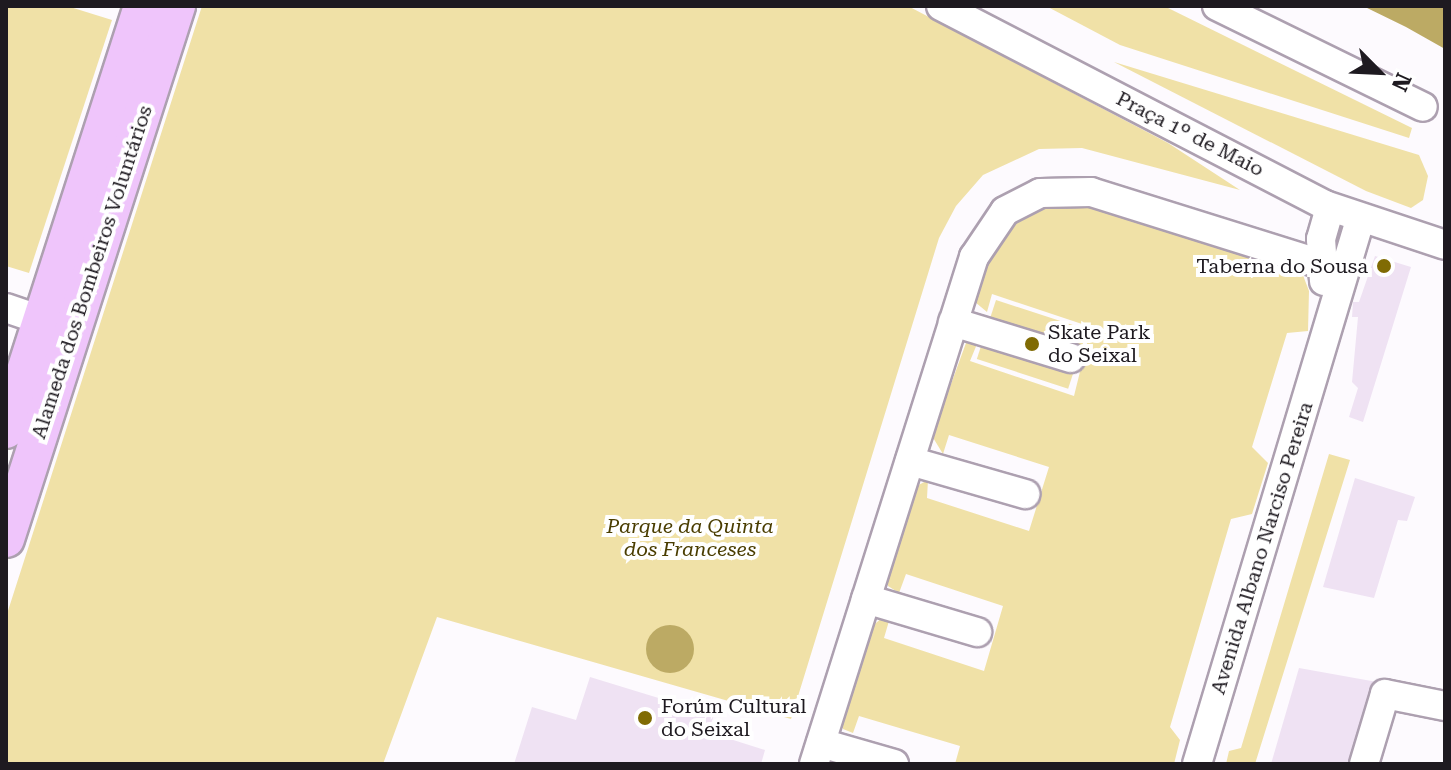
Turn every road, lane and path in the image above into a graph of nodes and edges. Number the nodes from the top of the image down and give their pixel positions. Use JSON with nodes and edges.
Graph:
{"nodes":[{"id":1,"x":142,"y":6,"type":"edge"},
{"id":2,"x":177,"y":6,"type":"edge"},
{"id":3,"x":941,"y":6,"type":"edge"},
{"id":4,"x":1217,"y":6,"type":"edge"},
{"id":5,"x":1423,"y":107,"type":"dead end"},
{"id":6,"x":1330,"y":208,"type":"junction"},
{"id":7,"x":1360,"y":220,"type":"junction"},
{"id":8,"x":1445,"y":245,"type":"edge"},
{"id":9,"x":1333,"y":268,"type":"junction"},
{"id":10,"x":6,"y":308,"type":"edge"},
{"id":11,"x":41,"y":320,"type":"junction"},
{"id":12,"x":953,"y":322,"type":"junction"},
{"id":13,"x":1071,"y":358,"type":"dead end"},
{"id":14,"x":6,"y":430,"type":"edge"},
{"id":15,"x":910,"y":461,"type":"junction"},
{"id":16,"x":1025,"y":494,"type":"dead end"},
{"id":17,"x":6,"y":539,"type":"edge"},
{"id":18,"x":866,"y":599,"type":"junction"},
{"id":19,"x":977,"y":632,"type":"dead end"},
{"id":20,"x":1445,"y":706,"type":"edge"},
{"id":21,"x":818,"y":753,"type":"edge"},
{"id":22,"x":894,"y":764,"type":"edge"},
{"id":23,"x":1197,"y":764,"type":"edge"},
{"id":24,"x":1364,"y":764,"type":"edge"}],
"edges":[{"from":1,"to":11,"type":"main road"},
{"from":2,"to":17,"type":"main road","name":"Alameda dos Bombeiros Voluntários"},
{"from":3,"to":6,"type":"street","name":"Praça 1º de Maio"},
{"from":4,"to":5,"type":"street"},
{"from":6,"to":7,"type":"street","name":"Praça 1º de Maio"},
{"from":6,"to":9,"type":"street","name":"Avenida Albano Narciso Pereira"},
{"from":7,"to":8,"type":"street","name":"Praça 1º de Maio"},
{"from":7,"to":9,"type":"street"},
{"from":9,"to":12,"type":"street"},
{"from":9,"to":23,"type":"street","name":"Avenida Albano Narciso Pereira"},
{"from":10,"to":11,"type":"street"},
{"from":11,"to":14,"type":"main road"},
{"from":12,"to":13,"type":"street"},
{"from":12,"to":15,"type":"street"},
{"from":15,"to":16,"type":"street"},
{"from":15,"to":18,"type":"street"},
{"from":18,"to":19,"type":"street"},
{"from":18,"to":21,"type":"street"},
{"from":20,"to":24,"type":"street"},
{"from":21,"to":22,"type":"street"}]}
